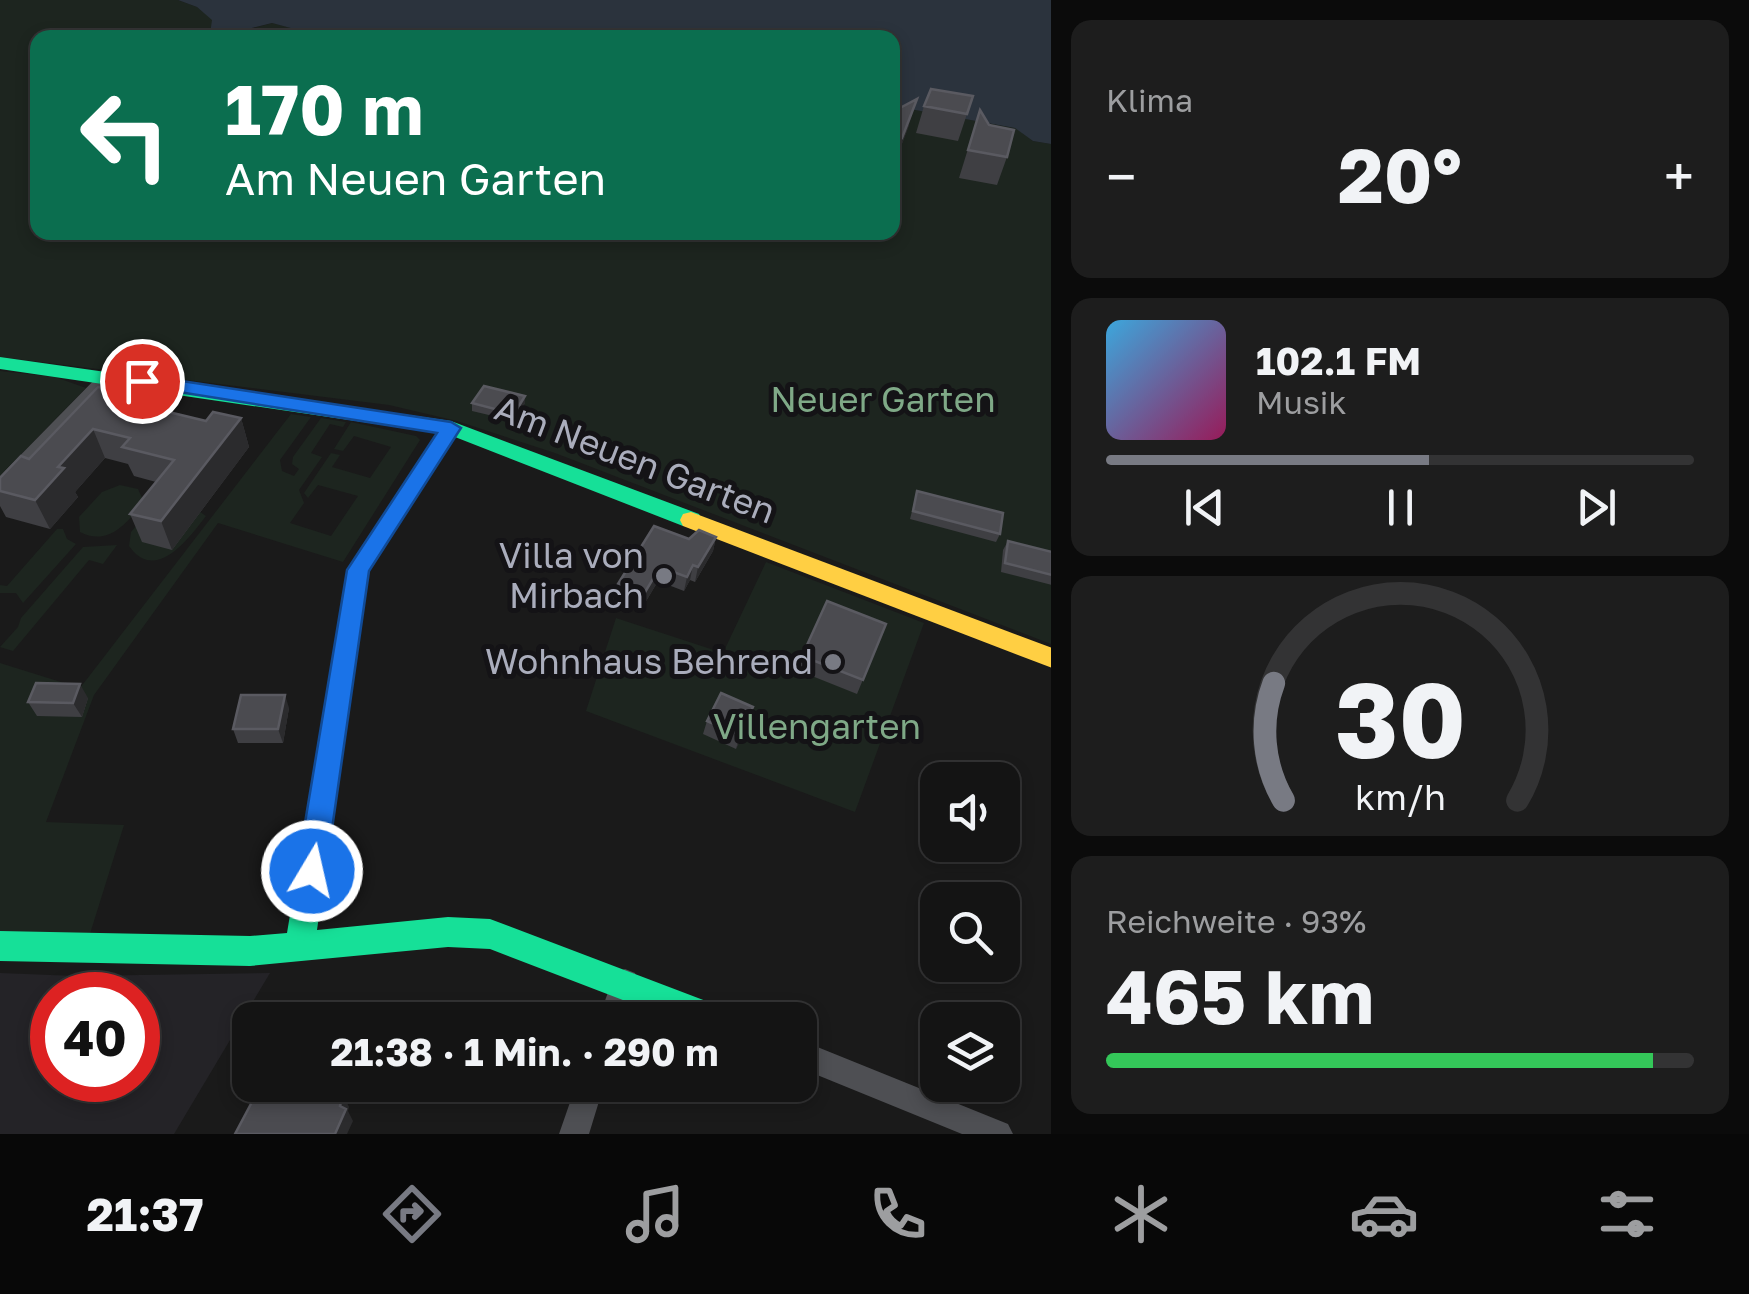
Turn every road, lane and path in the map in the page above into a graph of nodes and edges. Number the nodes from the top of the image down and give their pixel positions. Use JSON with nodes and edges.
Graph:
{"nodes":[{"id":1,"x":0,"y":363,"type":"edge"},
{"id":2,"x":108,"y":376,"type":"junction"},
{"id":3,"x":451,"y":428,"type":"junction"},
{"id":4,"x":0,"y":487,"type":"edge"},
{"id":5,"x":1051,"y":658,"type":"edge"},
{"id":6,"x":0,"y":946,"type":"edge"},
{"id":7,"x":300,"y":946,"type":"junction"},
{"id":8,"x":625,"y":983,"type":"junction"},
{"id":9,"x":618,"y":1002,"type":"edge"},
{"id":10,"x":672,"y":1002,"type":"edge"},
{"id":11,"x":817,"y":1061,"type":"edge"},
{"id":12,"x":584,"y":1102,"type":"edge"},
{"id":13,"x":574,"y":1134,"type":"edge"},
{"id":14,"x":998,"y":1134,"type":"edge"}],
"edges":[{"from":1,"to":2,"type":"street","name":"Am Neuen Garten"},
{"from":2,"to":3,"type":"street","name":"Am Neuen Garten"},
{"from":2,"to":4,"type":"street"},
{"from":3,"to":5,"type":"street","name":"Am Neuen Garten"},
{"from":3,"to":7,"type":"street"},
{"from":6,"to":7,"type":"street"},
{"from":7,"to":8,"type":"street"},
{"from":8,"to":9,"type":"street"},
{"from":8,"to":10,"type":"street"},
{"from":11,"to":14,"type":"street"},
{"from":12,"to":13,"type":"street"}]}
